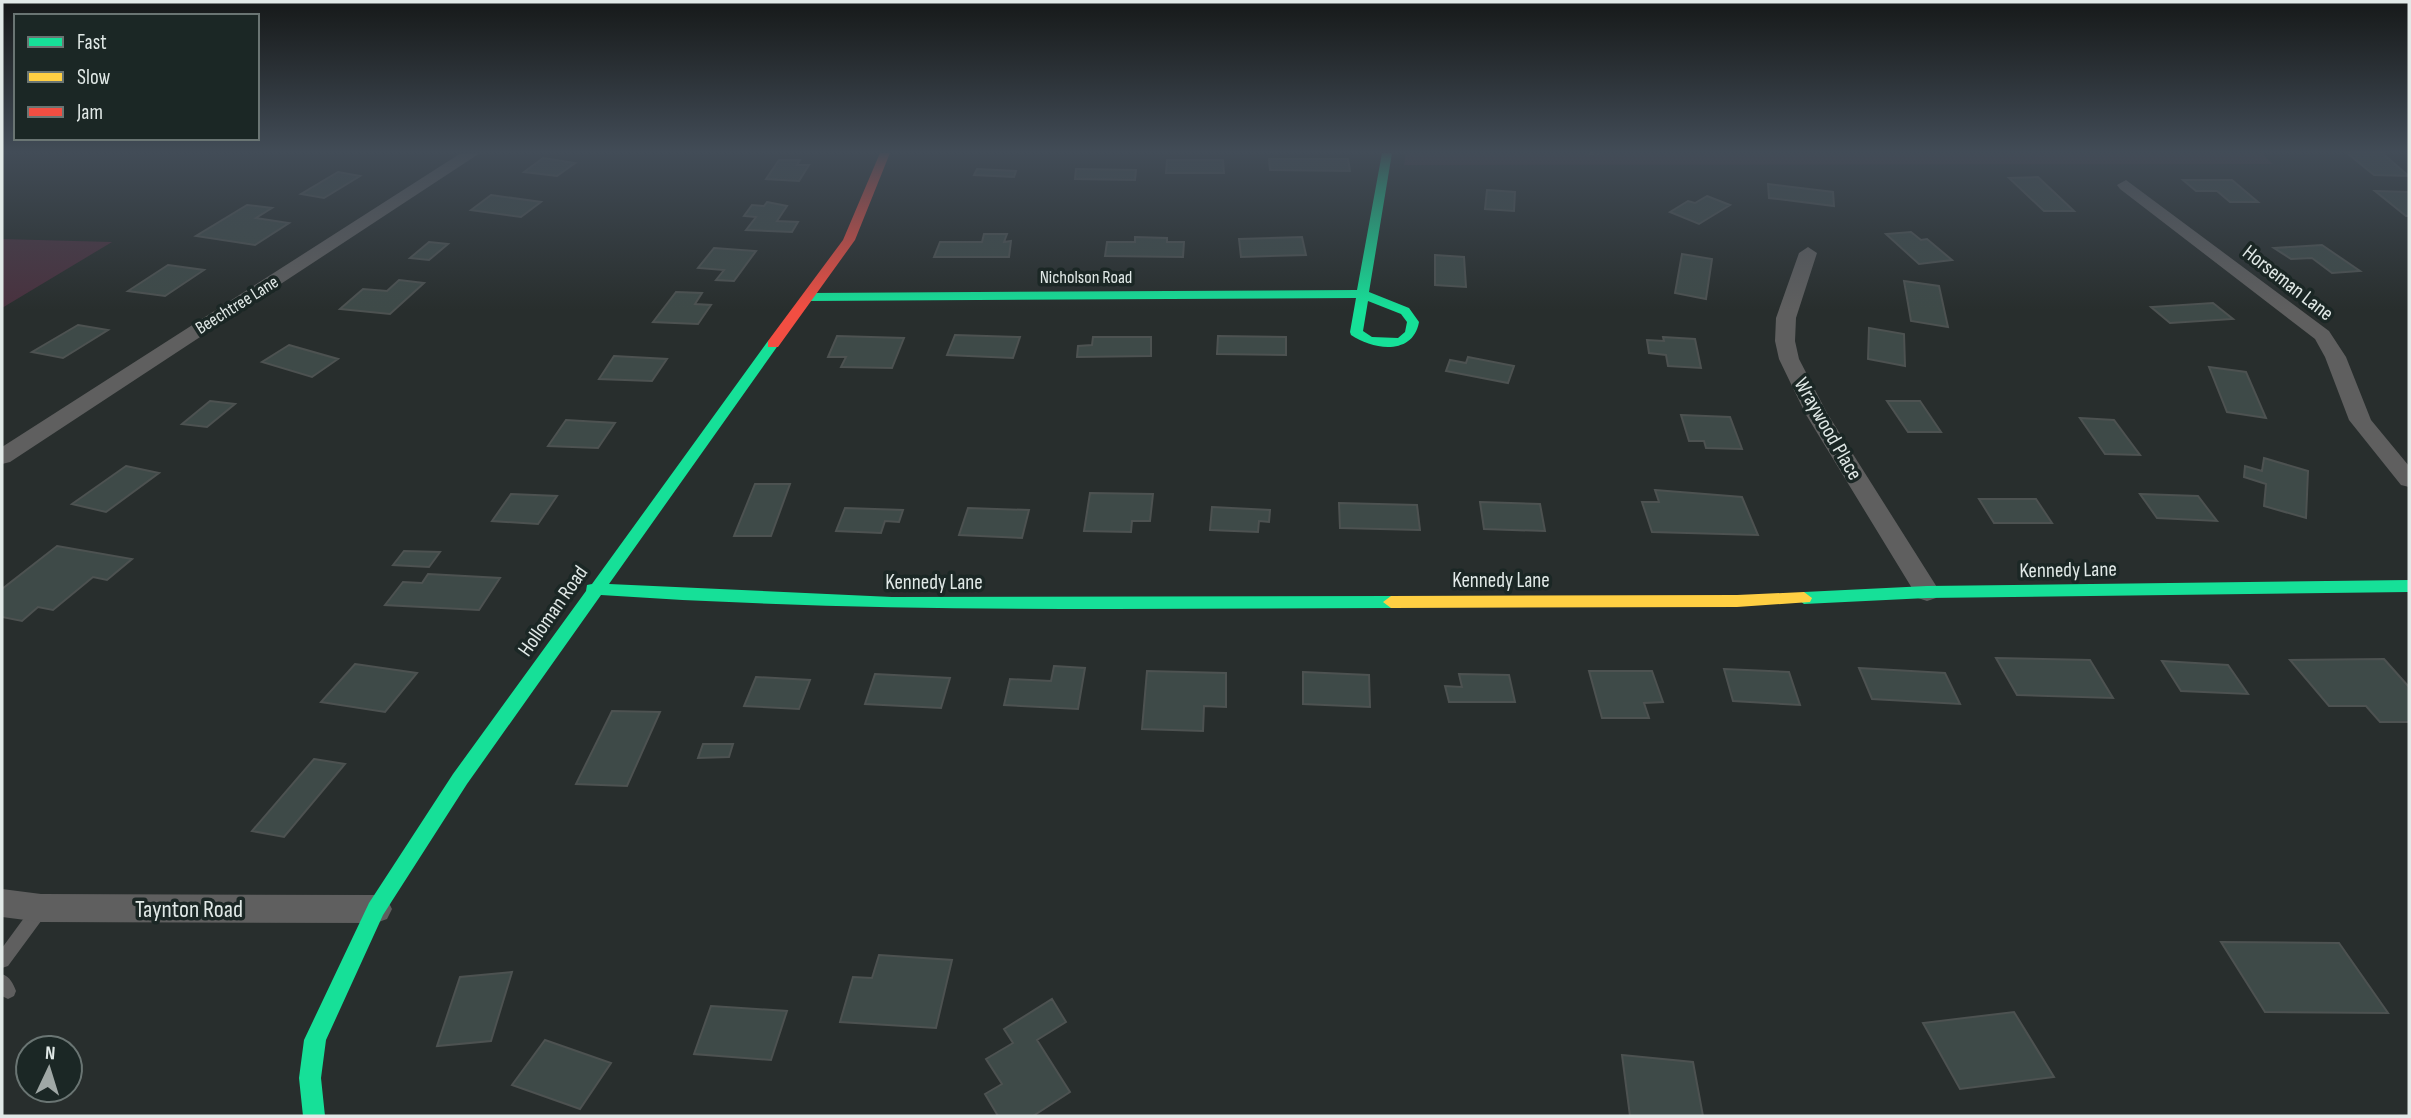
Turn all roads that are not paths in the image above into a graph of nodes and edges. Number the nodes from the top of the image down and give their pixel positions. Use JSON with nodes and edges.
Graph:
{"nodes":[{"id":1,"x":391,"y":205,"type":"edge"},
{"id":2,"x":865,"y":205,"type":"edge"},
{"id":3,"x":1378,"y":205,"type":"edge"},
{"id":4,"x":2152,"y":205,"type":"edge"},
{"id":5,"x":1808,"y":253,"type":"dead end"},
{"id":6,"x":809,"y":297,"type":"junction"},
{"id":7,"x":2,"y":457,"type":"edge"},
{"id":8,"x":2409,"y":480,"type":"edge"},
{"id":9,"x":2409,"y":586,"type":"edge"},
{"id":10,"x":593,"y":589,"type":"junction"},
{"id":11,"x":1927,"y":592,"type":"junction"},
{"id":12,"x":2,"y":903,"type":"edge"},
{"id":13,"x":41,"y":908,"type":"junction"},
{"id":14,"x":376,"y":909,"type":"junction"},
{"id":15,"x":2,"y":961,"type":"edge"},
{"id":16,"x":314,"y":1116,"type":"edge"}],
"edges":[{"from":1,"to":7,"type":"street","name":"Beechtree Lane"},
{"from":2,"to":6,"type":"street","name":"Holloman Road"},
{"from":3,"to":6,"type":"street","name":"Nicholson Road"},
{"from":4,"to":8,"type":"street","name":"Horseman Lane"},
{"from":5,"to":11,"type":"street","name":"Wraywood Place"},
{"from":6,"to":10,"type":"street","name":"Holloman Road"},
{"from":9,"to":11,"type":"street","name":"Kennedy Lane"},
{"from":10,"to":11,"type":"street","name":"Kennedy Lane"},
{"from":10,"to":14,"type":"street","name":"Holloman Road"},
{"from":12,"to":13,"type":"street","name":"Taynton Road"},
{"from":13,"to":14,"type":"street","name":"Taynton Road"},
{"from":13,"to":15,"type":"lane"},
{"from":14,"to":16,"type":"street","name":"Holloman Road"}]}
